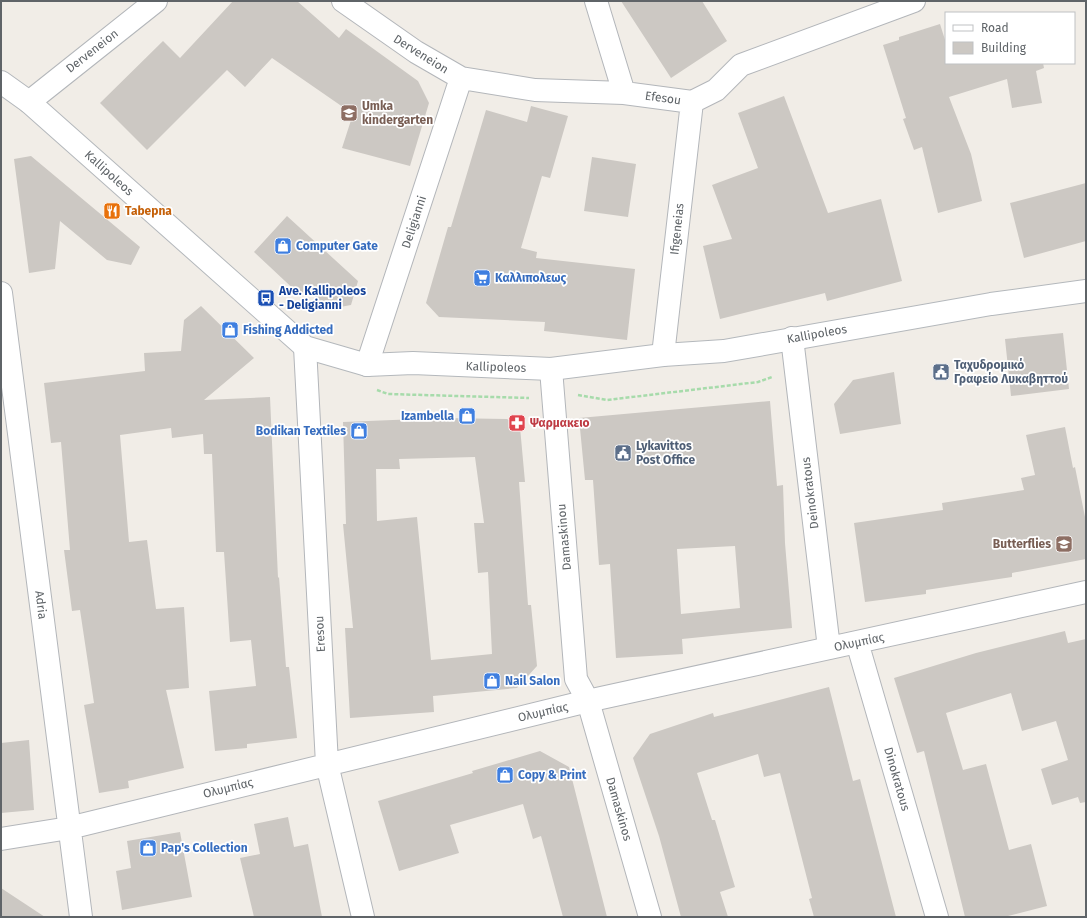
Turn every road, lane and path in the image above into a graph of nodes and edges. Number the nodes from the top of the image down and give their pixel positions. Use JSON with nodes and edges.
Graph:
{"nodes":[{"id":1,"x":156,"y":1,"type":"edge"},
{"id":2,"x":343,"y":1,"type":"edge"},
{"id":3,"x":596,"y":1,"type":"edge"},
{"id":4,"x":914,"y":1,"type":"edge"},
{"id":5,"x":461,"y":78,"type":"junction"},
{"id":6,"x":1,"y":82,"type":"edge"},
{"id":7,"x":624,"y":93,"type":"junction"},
{"id":8,"x":29,"y":102,"type":"junction"},
{"id":9,"x":692,"y":102,"type":"junction"},
{"id":10,"x":1086,"y":290,"type":"edge"},
{"id":11,"x":1,"y":293,"type":"edge"},
{"id":12,"x":792,"y":338,"type":"junction"},
{"id":13,"x":305,"y":347,"type":"junction"},
{"id":14,"x":663,"y":355,"type":"junction"},
{"id":15,"x":367,"y":365,"type":"junction"},
{"id":16,"x":551,"y":369,"type":"junction"},
{"id":17,"x":778,"y":375,"type":"dead end"},
{"id":18,"x":374,"y":389,"type":"dead end"},
{"id":19,"x":571,"y":394,"type":"dead end"},
{"id":20,"x":533,"y":398,"type":"dead end"},
{"id":21,"x":1086,"y":592,"type":"edge"},
{"id":22,"x":857,"y":642,"type":"junction"},
{"id":23,"x":829,"y":648,"type":"junction"},
{"id":24,"x":588,"y":701,"type":"junction"},
{"id":25,"x":327,"y":764,"type":"junction"},
{"id":26,"x":69,"y":828,"type":"junction"},
{"id":27,"x":1,"y":839,"type":"edge"},
{"id":28,"x":81,"y":917,"type":"edge"},
{"id":29,"x":363,"y":917,"type":"edge"},
{"id":30,"x":650,"y":917,"type":"edge"},
{"id":31,"x":937,"y":917,"type":"edge"}],
"edges":[{"from":1,"to":8,"type":"street","name":"Derveneion"},
{"from":2,"to":5,"type":"street","name":"Derveneion"},
{"from":3,"to":7,"type":"street"},
{"from":4,"to":9,"type":"street","name":"Efesou"},
{"from":5,"to":7,"type":"street","name":"Efesou"},
{"from":5,"to":15,"type":"street","name":"Deligianni"},
{"from":6,"to":8,"type":"street","name":"Kallipoleos"},
{"from":7,"to":9,"type":"street","name":"Efesou"},
{"from":8,"to":13,"type":"street","name":"Kallipoleos"},
{"from":9,"to":14,"type":"street","name":"Ifigeneias"},
{"from":10,"to":12,"type":"street","name":"Kallipoleos"},
{"from":11,"to":26,"type":"street","name":"Adria"},
{"from":12,"to":14,"type":"street","name":"Kallipoleos"},
{"from":12,"to":23,"type":"street","name":"Deinokratous"},
{"from":13,"to":15,"type":"street","name":"Kallipoleos"},
{"from":13,"to":25,"type":"street","name":"Eresou"},
{"from":14,"to":16,"type":"street","name":"Kallipoleos"},
{"from":15,"to":16,"type":"street","name":"Kallipoleos"},
{"from":16,"to":24,"type":"street","name":"Damaskinou"},
{"from":17,"to":19,"type":"path"},
{"from":18,"to":20,"type":"path"},
{"from":21,"to":22,"type":"street","name":"Ολυμπίας"},
{"from":22,"to":23,"type":"street","name":"Ολυμπίας"},
{"from":22,"to":31,"type":"street","name":"Dinokratous"},
{"from":23,"to":24,"type":"street","name":"Ολυμπίας"},
{"from":24,"to":25,"type":"street","name":"Ολυμπίας"},
{"from":24,"to":30,"type":"street","name":"Damaskinos"},
{"from":25,"to":26,"type":"street","name":"Ολυμπίας"},
{"from":25,"to":29,"type":"street","name":"Eresou"},
{"from":26,"to":27,"type":"street","name":"Ολυμπίας"},
{"from":26,"to":28,"type":"street","name":"Adria"}]}
